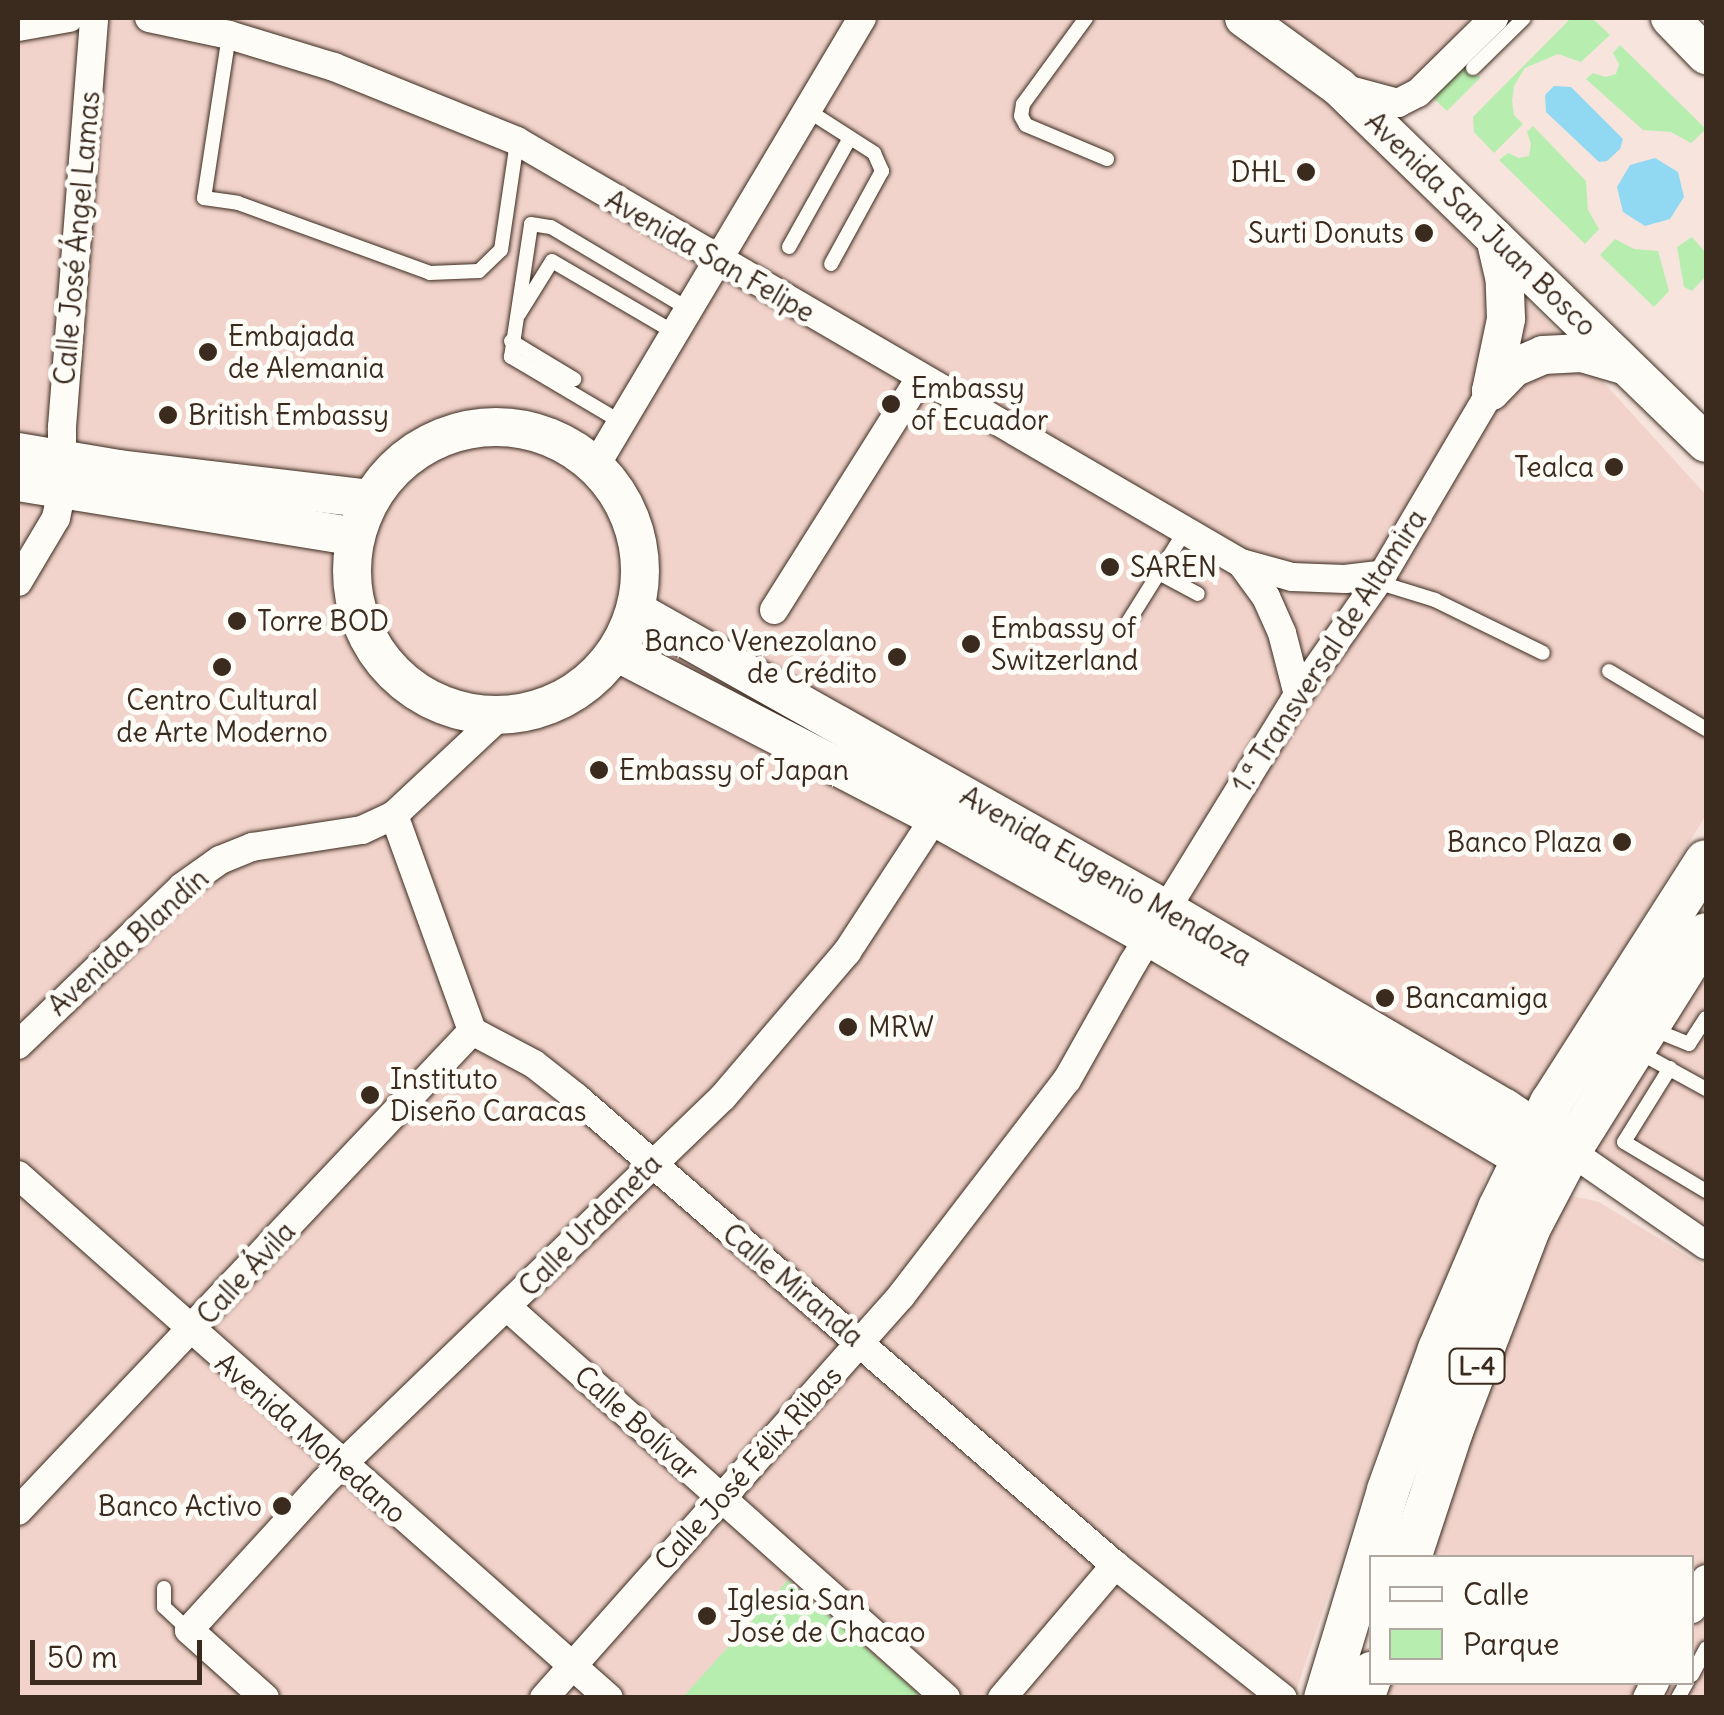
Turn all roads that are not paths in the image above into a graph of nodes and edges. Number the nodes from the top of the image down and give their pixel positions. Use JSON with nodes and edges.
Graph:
{"nodes":[{"id":1,"x":68,"y":18,"type":"edge"},
{"id":2,"x":94,"y":18,"type":"edge"},
{"id":3,"x":150,"y":18,"type":"edge"},
{"id":4,"x":862,"y":18,"type":"edge"},
{"id":5,"x":1086,"y":18,"type":"edge"},
{"id":6,"x":1244,"y":18,"type":"edge"},
{"id":7,"x":1494,"y":18,"type":"edge"},
{"id":8,"x":1524,"y":18,"type":"edge"},
{"id":9,"x":1670,"y":18,"type":"edge"},
{"id":10,"x":18,"y":26,"type":"edge"},
{"id":11,"x":229,"y":35,"type":"junction"},
{"id":12,"x":1706,"y":55,"type":"edge"},
{"id":13,"x":1473,"y":68,"type":"dead end"},
{"id":14,"x":1340,"y":87,"type":"junction"},
{"id":15,"x":807,"y":110,"type":"junction"},
{"id":16,"x":850,"y":138,"type":"junction"},
{"id":17,"x":517,"y":140,"type":"junction"},
{"id":18,"x":1108,"y":158,"type":"dead end"},
{"id":19,"x":1495,"y":238,"type":"junction"},
{"id":20,"x":789,"y":247,"type":"dead end"},
{"id":21,"x":720,"y":262,"type":"junction"},
{"id":22,"x":831,"y":264,"type":"dead end"},
{"id":23,"x":682,"y":322,"type":"junction"},
{"id":24,"x":514,"y":323,"type":"junction"},
{"id":25,"x":511,"y":341,"type":"junction"},
{"id":26,"x":1626,"y":366,"type":"junction"},
{"id":27,"x":920,"y":378,"type":"junction"},
{"id":28,"x":574,"y":379,"type":"dead end"},
{"id":29,"x":1491,"y":391,"type":"junction"},
{"id":30,"x":621,"y":422,"type":"junction"},
{"id":31,"x":1706,"y":443,"type":"edge"},
{"id":32,"x":18,"y":452,"type":"edge"},
{"id":33,"x":596,"y":465,"type":"junction"},
{"id":34,"x":61,"y":474,"type":"junction"},
{"id":35,"x":18,"y":482,"type":"edge"},
{"id":36,"x":371,"y":499,"type":"junction"},
{"id":37,"x":1185,"y":531,"type":"junction"},
{"id":38,"x":356,"y":537,"type":"junction"},
{"id":39,"x":1241,"y":563,"type":"junction"},
{"id":40,"x":1159,"y":572,"type":"junction"},
{"id":41,"x":1380,"y":578,"type":"junction"},
{"id":42,"x":18,"y":582,"type":"edge"},
{"id":43,"x":1198,"y":594,"type":"dead end"},
{"id":44,"x":635,"y":610,"type":"junction"},
{"id":45,"x":774,"y":610,"type":"dead end"},
{"id":46,"x":1128,"y":622,"type":"dead end"},
{"id":47,"x":616,"y":652,"type":"junction"},
{"id":48,"x":1543,"y":652,"type":"dead end"},
{"id":49,"x":1609,"y":671,"type":"dead end"},
{"id":50,"x":1298,"y":695,"type":"junction"},
{"id":51,"x":501,"y":715,"type":"junction"},
{"id":52,"x":1706,"y":729,"type":"edge"},
{"id":53,"x":944,"y":804,"type":"junction"},
{"id":54,"x":394,"y":815,"type":"junction"},
{"id":55,"x":1706,"y":861,"type":"edge"},
{"id":56,"x":1158,"y":924,"type":"junction"},
{"id":57,"x":1705,"y":939,"type":"edge"},
{"id":58,"x":1706,"y":1018,"type":"edge"},
{"id":59,"x":472,"y":1031,"type":"junction"},
{"id":60,"x":1639,"y":1038,"type":"junction"},
{"id":61,"x":18,"y":1045,"type":"edge"},
{"id":62,"x":1670,"y":1068,"type":"junction"},
{"id":63,"x":1706,"y":1090,"type":"edge"},
{"id":64,"x":1622,"y":1104,"type":"junction"},
{"id":65,"x":1546,"y":1154,"type":"junction"},
{"id":66,"x":651,"y":1164,"type":"junction"},
{"id":67,"x":18,"y":1175,"type":"edge"},
{"id":68,"x":1706,"y":1192,"type":"edge"},
{"id":69,"x":1706,"y":1245,"type":"edge"},
{"id":70,"x":508,"y":1308,"type":"junction"},
{"id":71,"x":191,"y":1332,"type":"junction"},
{"id":72,"x":861,"y":1342,"type":"junction"},
{"id":73,"x":343,"y":1464,"type":"junction"},
{"id":74,"x":722,"y":1498,"type":"junction"},
{"id":75,"x":18,"y":1512,"type":"edge"},
{"id":76,"x":1411,"y":1555,"type":"edge"},
{"id":77,"x":1115,"y":1565,"type":"junction"},
{"id":78,"x":1706,"y":1579,"type":"edge"},
{"id":79,"x":164,"y":1588,"type":"dead end"},
{"id":80,"x":1694,"y":1605,"type":"edge"},
{"id":81,"x":189,"y":1630,"type":"junction"},
{"id":82,"x":1706,"y":1649,"type":"edge"},
{"id":83,"x":572,"y":1665,"type":"junction"},
{"id":84,"x":1694,"y":1671,"type":"edge"},
{"id":85,"x":265,"y":1698,"type":"edge"},
{"id":86,"x":544,"y":1698,"type":"edge"},
{"id":87,"x":608,"y":1698,"type":"edge"},
{"id":88,"x":946,"y":1698,"type":"edge"},
{"id":89,"x":1002,"y":1698,"type":"edge"},
{"id":90,"x":1283,"y":1698,"type":"edge"},
{"id":91,"x":1325,"y":1698,"type":"edge"}],
"edges":[{"from":1,"to":10,"type":"street"},
{"from":2,"to":34,"type":"street","name":"Calle José Ángel Lamas"},
{"from":3,"to":11,"type":"street","name":"Avenida San Felipe"},
{"from":4,"to":15,"type":"street"},
{"from":5,"to":18,"type":"lane"},
{"from":6,"to":14,"type":"street","name":"Avenida San Juan Bosco"},
{"from":7,"to":14,"type":"street"},
{"from":8,"to":13,"type":"lane"},
{"from":9,"to":12,"type":"street"},
{"from":11,"to":17,"type":"street","name":"Avenida San Felipe"},
{"from":11,"to":17,"type":"lane"},
{"from":14,"to":19,"type":"street","name":"Avenida San Juan Bosco"},
{"from":15,"to":16,"type":"lane"},
{"from":15,"to":21,"type":"street"},
{"from":16,"to":20,"type":"lane"},
{"from":16,"to":22,"type":"lane"},
{"from":17,"to":21,"type":"street","name":"Avenida San Felipe"},
{"from":19,"to":26,"type":"street","name":"Avenida San Juan Bosco"},
{"from":19,"to":29,"type":"street"},
{"from":21,"to":23,"type":"street"},
{"from":21,"to":27,"type":"street","name":"Avenida San Felipe"},
{"from":23,"to":24,"type":"lane"},
{"from":23,"to":24,"type":"lane"},
{"from":23,"to":30,"type":"street"},
{"from":24,"to":25,"type":"lane"},
{"from":25,"to":28,"type":"lane"},
{"from":25,"to":30,"type":"lane"},
{"from":26,"to":29,"type":"street"},
{"from":26,"to":31,"type":"street","name":"Avenida San Juan Bosco"},
{"from":27,"to":37,"type":"street","name":"Avenida San Felipe"},
{"from":27,"to":45,"type":"street"},
{"from":29,"to":41,"type":"street","name":"1.ª Transversal de Altamira"},
{"from":30,"to":33,"type":"street"},
{"from":32,"to":34,"type":"street"},
{"from":33,"to":36,"type":"street"},
{"from":33,"to":44,"type":"street"},
{"from":34,"to":35,"type":"street"},
{"from":34,"to":36,"type":"street"},
{"from":34,"to":38,"type":"street"},
{"from":34,"to":42,"type":"street","name":"Calle José Ángel Lamas"},
{"from":36,"to":38,"type":"street"},
{"from":37,"to":39,"type":"street","name":"Avenida San Felipe"},
{"from":37,"to":40,"type":"lane"},
{"from":38,"to":51,"type":"street"},
{"from":39,"to":41,"type":"street","name":"Avenida San Felipe"},
{"from":39,"to":50,"type":"street","name":"Avenida San Felipe"},
{"from":40,"to":43,"type":"lane"},
{"from":40,"to":46,"type":"lane"},
{"from":41,"to":48,"type":"lane"},
{"from":41,"to":50,"type":"street","name":"1.ª Transversal de Altamira"},
{"from":44,"to":47,"type":"street"},
{"from":44,"to":53,"type":"street","name":"Avenida Eugenio Mendoza"},
{"from":47,"to":51,"type":"street"},
{"from":47,"to":53,"type":"street","name":"Avenida Eugenio Mendoza"},
{"from":49,"to":52,"type":"lane"},
{"from":50,"to":56,"type":"street","name":"1.ª Transversal de Altamira"},
{"from":51,"to":54,"type":"street","name":"Avenida Blandín"},
{"from":53,"to":56,"type":"street","name":"Avenida Eugenio Mendoza"},
{"from":53,"to":66,"type":"street","name":"Calle Urdaneta"},
{"from":54,"to":59,"type":"street"},
{"from":54,"to":61,"type":"street","name":"Avenida Blandín"},
{"from":55,"to":65,"type":"main road","number":"L-4"},
{"from":56,"to":65,"type":"street","name":"Avenida Eugenio Mendoza"},
{"from":56,"to":72,"type":"street","name":"Calle José Félix Ribas"},
{"from":57,"to":60,"type":"main road","number":"L-4"},
{"from":58,"to":60,"type":"lane"},
{"from":59,"to":66,"type":"street","name":"Calle Miranda"},
{"from":59,"to":71,"type":"street","name":"Calle Ávila"},
{"from":60,"to":62,"type":"lane"},
{"from":60,"to":64,"type":"main road","number":"L-4"},
{"from":62,"to":63,"type":"lane"},
{"from":62,"to":64,"type":"lane"},
{"from":64,"to":65,"type":"main road","number":"L-4"},
{"from":64,"to":68,"type":"lane"},
{"from":65,"to":69,"type":"street"},
{"from":65,"to":76,"type":"main road","number":"L-4"},
{"from":65,"to":91,"type":"main road","number":"L-4"},
{"from":66,"to":70,"type":"street","name":"Calle Urdaneta"},
{"from":66,"to":72,"type":"street","name":"Calle Miranda"},
{"from":67,"to":71,"type":"street","name":"Avenida Mohedano"},
{"from":70,"to":73,"type":"street","name":"Calle Urdaneta"},
{"from":70,"to":74,"type":"street","name":"Calle Bolívar"},
{"from":71,"to":73,"type":"street","name":"Avenida Mohedano"},
{"from":71,"to":75,"type":"street","name":"Calle Ávila"},
{"from":72,"to":74,"type":"street","name":"Calle José Félix Ribas"},
{"from":72,"to":77,"type":"street","name":"Calle Miranda"},
{"from":73,"to":81,"type":"street","name":"Calle Urdaneta"},
{"from":73,"to":83,"type":"street","name":"Avenida Mohedano"},
{"from":74,"to":83,"type":"street","name":"Calle José Félix Ribas"},
{"from":74,"to":88,"type":"street","name":"Calle Bolívar"},
{"from":77,"to":89,"type":"street"},
{"from":77,"to":90,"type":"street","name":"Calle Miranda"},
{"from":78,"to":80,"type":"street"},
{"from":79,"to":81,"type":"lane"},
{"from":81,"to":85,"type":"street"},
{"from":82,"to":84,"type":"lane"},
{"from":83,"to":86,"type":"street","name":"Calle José Félix Ribas"},
{"from":83,"to":87,"type":"street","name":"Avenida Mohedano"}]}
